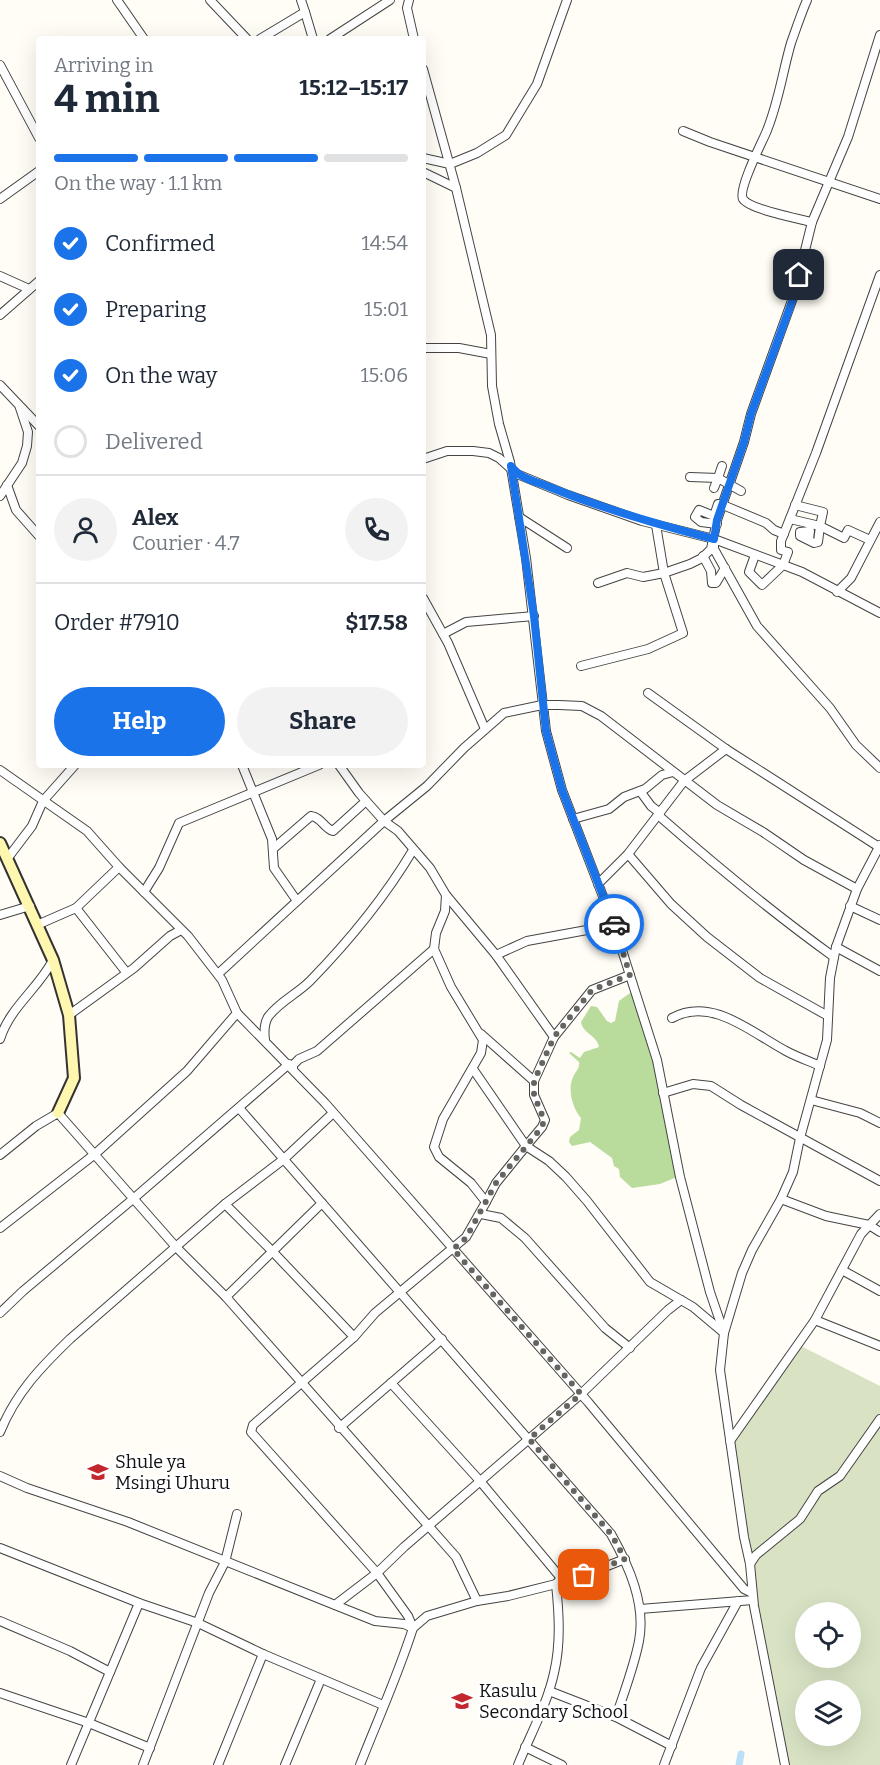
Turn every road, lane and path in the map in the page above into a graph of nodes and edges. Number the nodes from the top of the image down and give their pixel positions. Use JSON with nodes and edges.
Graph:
{"nodes":[{"id":1,"x":117,"y":0,"type":"edge"},
{"id":2,"x":210,"y":0,"type":"edge"},
{"id":3,"x":301,"y":0,"type":"edge"},
{"id":4,"x":390,"y":0,"type":"edge"},
{"id":5,"x":401,"y":0,"type":"edge"},
{"id":6,"x":567,"y":0,"type":"edge"},
{"id":7,"x":807,"y":0,"type":"edge"},
{"id":8,"x":408,"y":4,"type":"edge"},
{"id":9,"x":306,"y":12,"type":"junction"},
{"id":10,"x":880,"y":35,"type":"edge"},
{"id":11,"x":142,"y":36,"type":"edge"},
{"id":12,"x":245,"y":36,"type":"edge"},
{"id":13,"x":265,"y":36,"type":"edge"},
{"id":14,"x":312,"y":36,"type":"edge"},
{"id":15,"x":335,"y":36,"type":"edge"},
{"id":16,"x":413,"y":36,"type":"edge"},
{"id":17,"x":0,"y":65,"type":"edge"},
{"id":18,"x":426,"y":80,"type":"edge"},
{"id":19,"x":683,"y":131,"type":"dead end"},
{"id":20,"x":36,"y":132,"type":"edge"},
{"id":21,"x":755,"y":157,"type":"junction"},
{"id":22,"x":426,"y":159,"type":"edge"},
{"id":23,"x":450,"y":164,"type":"junction"},
{"id":24,"x":36,"y":173,"type":"edge"},
{"id":25,"x":426,"y":173,"type":"edge"},
{"id":26,"x":830,"y":182,"type":"junction"},
{"id":27,"x":456,"y":188,"type":"junction"},
{"id":28,"x":0,"y":199,"type":"edge"},
{"id":29,"x":880,"y":199,"type":"edge"},
{"id":30,"x":812,"y":222,"type":"junction"},
{"id":31,"x":880,"y":275,"type":"edge"},
{"id":32,"x":0,"y":276,"type":"edge"},
{"id":33,"x":36,"y":283,"type":"edge"},
{"id":34,"x":29,"y":289,"type":"junction"},
{"id":35,"x":0,"y":315,"type":"edge"},
{"id":36,"x":426,"y":348,"type":"edge"},
{"id":37,"x":491,"y":354,"type":"junction"},
{"id":38,"x":0,"y":386,"type":"edge"},
{"id":39,"x":19,"y":405,"type":"junction"},
{"id":40,"x":36,"y":423,"type":"edge"},
{"id":41,"x":426,"y":458,"type":"edge"},
{"id":42,"x":511,"y":466,"type":"junction"},
{"id":43,"x":722,"y":466,"type":"dead end"},
{"id":44,"x":735,"y":469,"type":"junction"},
{"id":45,"x":745,"y":473,"type":"dead end"},
{"id":46,"x":690,"y":477,"type":"dead end"},
{"id":47,"x":718,"y":478,"type":"junction"},
{"id":48,"x":7,"y":485,"type":"junction"},
{"id":49,"x":729,"y":485,"type":"junction"},
{"id":50,"x":714,"y":488,"type":"dead end"},
{"id":51,"x":741,"y":491,"type":"dead end"},
{"id":52,"x":0,"y":496,"type":"edge"},
{"id":53,"x":723,"y":505,"type":"junction"},
{"id":54,"x":795,"y":505,"type":"junction"},
{"id":55,"x":519,"y":517,"type":"junction"},
{"id":56,"x":790,"y":519,"type":"junction"},
{"id":57,"x":880,"y":522,"type":"edge"},
{"id":58,"x":717,"y":524,"type":"junction"},
{"id":59,"x":656,"y":525,"type":"junction"},
{"id":60,"x":820,"y":526,"type":"junction"},
{"id":61,"x":36,"y":533,"type":"edge"},
{"id":62,"x":784,"y":534,"type":"junction"},
{"id":63,"x":714,"y":539,"type":"junction"},
{"id":64,"x":809,"y":539,"type":"dead end"},
{"id":65,"x":870,"y":540,"type":"junction"},
{"id":66,"x":567,"y":548,"type":"dead end"},
{"id":67,"x":755,"y":555,"type":"junction"},
{"id":68,"x":703,"y":556,"type":"junction"},
{"id":69,"x":783,"y":565,"type":"junction"},
{"id":70,"x":725,"y":568,"type":"junction"},
{"id":71,"x":664,"y":573,"type":"junction"},
{"id":72,"x":598,"y":583,"type":"dead end"},
{"id":73,"x":837,"y":592,"type":"junction"},
{"id":74,"x":426,"y":603,"type":"edge"},
{"id":75,"x":880,"y":613,"type":"edge"},
{"id":76,"x":534,"y":616,"type":"junction"},
{"id":77,"x":443,"y":634,"type":"junction"},
{"id":78,"x":581,"y":666,"type":"dead end"},
{"id":79,"x":648,"y":693,"type":"dead end"},
{"id":80,"x":542,"y":705,"type":"junction"},
{"id":81,"x":485,"y":729,"type":"junction"},
{"id":82,"x":726,"y":749,"type":"junction"},
{"id":83,"x":72,"y":768,"type":"edge"},
{"id":84,"x":243,"y":768,"type":"edge"},
{"id":85,"x":313,"y":768,"type":"edge"},
{"id":86,"x":341,"y":768,"type":"edge"},
{"id":87,"x":880,"y":768,"type":"edge"},
{"id":88,"x":0,"y":770,"type":"edge"},
{"id":89,"x":673,"y":772,"type":"junction"},
{"id":90,"x":684,"y":781,"type":"junction"},
{"id":91,"x":640,"y":791,"type":"junction"},
{"id":92,"x":254,"y":793,"type":"junction"},
{"id":93,"x":43,"y":801,"type":"junction"},
{"id":94,"x":366,"y":801,"type":"junction"},
{"id":95,"x":659,"y":814,"type":"junction"},
{"id":96,"x":573,"y":819,"type":"junction"},
{"id":97,"x":384,"y":820,"type":"junction"},
{"id":98,"x":0,"y":843,"type":"edge"},
{"id":99,"x":879,"y":846,"type":"edge"},
{"id":100,"x":274,"y":848,"type":"junction"},
{"id":101,"x":413,"y":850,"type":"junction"},
{"id":102,"x":628,"y":854,"type":"junction"},
{"id":103,"x":877,"y":857,"type":"edge"},
{"id":104,"x":7,"y":859,"type":"junction"},
{"id":105,"x":119,"y":867,"type":"junction"},
{"id":106,"x":598,"y":884,"type":"junction"},
{"id":107,"x":857,"y":889,"type":"junction"},
{"id":108,"x":144,"y":892,"type":"junction"},
{"id":109,"x":446,"y":895,"type":"junction"},
{"id":110,"x":297,"y":901,"type":"junction"},
{"id":111,"x":30,"y":906,"type":"junction"},
{"id":112,"x":850,"y":906,"type":"junction"},
{"id":113,"x":76,"y":908,"type":"junction"},
{"id":114,"x":0,"y":915,"type":"edge"},
{"id":115,"x":880,"y":920,"type":"edge"},
{"id":116,"x":37,"y":924,"type":"junction"},
{"id":117,"x":614,"y":925,"type":"junction"},
{"id":118,"x":181,"y":930,"type":"junction"},
{"id":119,"x":836,"y":947,"type":"junction"},
{"id":120,"x":434,"y":949,"type":"junction"},
{"id":121,"x":496,"y":955,"type":"junction"},
{"id":122,"x":834,"y":957,"type":"junction"},
{"id":123,"x":53,"y":960,"type":"junction"},
{"id":124,"x":880,"y":971,"type":"edge"},
{"id":125,"x":126,"y":972,"type":"junction"},
{"id":126,"x":218,"y":974,"type":"junction"},
{"id":127,"x":630,"y":975,"type":"junction"},
{"id":128,"x":237,"y":1013,"type":"junction"},
{"id":129,"x":69,"y":1015,"type":"junction"},
{"id":130,"x":828,"y":1016,"type":"junction"},
{"id":131,"x":672,"y":1018,"type":"dead end"},
{"id":132,"x":481,"y":1034,"type":"junction"},
{"id":133,"x":554,"y":1037,"type":"junction"},
{"id":134,"x":0,"y":1039,"type":"edge"},
{"id":135,"x":264,"y":1040,"type":"junction"},
{"id":136,"x":291,"y":1066,"type":"junction"},
{"id":137,"x":820,"y":1066,"type":"junction"},
{"id":138,"x":472,"y":1069,"type":"junction"},
{"id":139,"x":534,"y":1081,"type":"junction"},
{"id":140,"x":663,"y":1093,"type":"junction"},
{"id":141,"x":811,"y":1100,"type":"junction"},
{"id":142,"x":239,"y":1108,"type":"junction"},
{"id":143,"x":58,"y":1113,"type":"junction"},
{"id":144,"x":333,"y":1113,"type":"junction"},
{"id":145,"x":880,"y":1123,"type":"edge"},
{"id":146,"x":800,"y":1138,"type":"junction"},
{"id":147,"x":526,"y":1146,"type":"junction"},
{"id":148,"x":95,"y":1154,"type":"junction"},
{"id":149,"x":0,"y":1155,"type":"edge"},
{"id":150,"x":284,"y":1159,"type":"junction"},
{"id":151,"x":880,"y":1181,"type":"edge"},
{"id":152,"x":134,"y":1199,"type":"junction"},
{"id":153,"x":781,"y":1199,"type":"junction"},
{"id":154,"x":486,"y":1202,"type":"junction"},
{"id":155,"x":322,"y":1203,"type":"junction"},
{"id":156,"x":225,"y":1204,"type":"junction"},
{"id":157,"x":481,"y":1214,"type":"junction"},
{"id":158,"x":880,"y":1214,"type":"edge"},
{"id":159,"x":869,"y":1225,"type":"junction"},
{"id":160,"x":0,"y":1228,"type":"edge"},
{"id":161,"x":880,"y":1232,"type":"edge"},
{"id":162,"x":176,"y":1247,"type":"junction"},
{"id":163,"x":453,"y":1249,"type":"junction"},
{"id":164,"x":273,"y":1252,"type":"junction"},
{"id":165,"x":842,"y":1270,"type":"junction"},
{"id":166,"x":880,"y":1291,"type":"edge"},
{"id":167,"x":400,"y":1292,"type":"junction"},
{"id":168,"x":226,"y":1298,"type":"junction"},
{"id":169,"x":681,"y":1300,"type":"junction"},
{"id":170,"x":0,"y":1313,"type":"edge"},
{"id":171,"x":815,"y":1320,"type":"junction"},
{"id":172,"x":724,"y":1333,"type":"junction"},
{"id":173,"x":354,"y":1337,"type":"junction"},
{"id":174,"x":442,"y":1340,"type":"junction"},
{"id":175,"x":880,"y":1346,"type":"edge"},
{"id":176,"x":630,"y":1348,"type":"junction"},
{"id":177,"x":300,"y":1383,"type":"junction"},
{"id":178,"x":392,"y":1383,"type":"junction"},
{"id":179,"x":581,"y":1394,"type":"junction"},
{"id":180,"x":880,"y":1419,"type":"edge"},
{"id":181,"x":339,"y":1428,"type":"junction"},
{"id":182,"x":0,"y":1432,"type":"edge"},
{"id":183,"x":529,"y":1439,"type":"junction"},
{"id":184,"x":730,"y":1441,"type":"junction"},
{"id":185,"x":0,"y":1476,"type":"edge"},
{"id":186,"x":480,"y":1481,"type":"junction"},
{"id":187,"x":237,"y":1514,"type":"dead end"},
{"id":188,"x":428,"y":1527,"type":"junction"},
{"id":189,"x":0,"y":1548,"type":"edge"},
{"id":190,"x":625,"y":1559,"type":"junction"},
{"id":191,"x":225,"y":1562,"type":"junction"},
{"id":192,"x":750,"y":1564,"type":"junction"},
{"id":193,"x":377,"y":1573,"type":"junction"},
{"id":194,"x":558,"y":1581,"type":"junction"},
{"id":195,"x":752,"y":1596,"type":"junction"},
{"id":196,"x":477,"y":1601,"type":"junction"},
{"id":197,"x":738,"y":1601,"type":"junction"},
{"id":198,"x":139,"y":1603,"type":"junction"},
{"id":199,"x":335,"y":1605,"type":"junction"},
{"id":200,"x":640,"y":1609,"type":"junction"},
{"id":201,"x":0,"y":1621,"type":"edge"},
{"id":202,"x":198,"y":1623,"type":"junction"},
{"id":203,"x":413,"y":1628,"type":"junction"},
{"id":204,"x":263,"y":1654,"type":"junction"},
{"id":205,"x":110,"y":1672,"type":"junction"},
{"id":206,"x":321,"y":1679,"type":"junction"},
{"id":207,"x":549,"y":1691,"type":"junction"},
{"id":208,"x":0,"y":1693,"type":"edge"},
{"id":209,"x":383,"y":1705,"type":"junction"},
{"id":210,"x":616,"y":1718,"type":"junction"},
{"id":211,"x":89,"y":1723,"type":"junction"},
{"id":212,"x":672,"y":1746,"type":"junction"},
{"id":213,"x":525,"y":1747,"type":"junction"},
{"id":214,"x":150,"y":1748,"type":"junction"},
{"id":215,"x":71,"y":1765,"type":"edge"},
{"id":216,"x":143,"y":1765,"type":"edge"},
{"id":217,"x":218,"y":1765,"type":"edge"},
{"id":218,"x":285,"y":1765,"type":"edge"},
{"id":219,"x":360,"y":1765,"type":"edge"},
{"id":220,"x":518,"y":1765,"type":"edge"},
{"id":221,"x":562,"y":1765,"type":"edge"},
{"id":222,"x":664,"y":1765,"type":"edge"},
{"id":223,"x":784,"y":1765,"type":"edge"}],
"edges":[{"from":1,"to":11,"type":"street"},
{"from":2,"to":12,"type":"street"},
{"from":3,"to":9,"type":"street"},
{"from":4,"to":15,"type":"street"},
{"from":5,"to":8,"type":"street"},
{"from":6,"to":23,"type":"street"},
{"from":7,"to":21,"type":"street"},
{"from":8,"to":16,"type":"street"},
{"from":9,"to":13,"type":"street"},
{"from":9,"to":14,"type":"street"},
{"from":10,"to":26,"type":"street"},
{"from":17,"to":20,"type":"street"},
{"from":18,"to":23,"type":"street"},
{"from":19,"to":21,"type":"street"},
{"from":21,"to":26,"type":"street"},
{"from":21,"to":30,"type":"street"},
{"from":22,"to":23,"type":"street"},
{"from":23,"to":27,"type":"street"},
{"from":24,"to":28,"type":"street"},
{"from":25,"to":27,"type":"street"},
{"from":26,"to":29,"type":"street"},
{"from":26,"to":30,"type":"street"},
{"from":27,"to":37,"type":"street"},
{"from":30,"to":44,"type":"street"},
{"from":31,"to":54,"type":"street"},
{"from":32,"to":34,"type":"street"},
{"from":33,"to":34,"type":"street"},
{"from":34,"to":35,"type":"street"},
{"from":36,"to":37,"type":"street"},
{"from":37,"to":42,"type":"street"},
{"from":38,"to":39,"type":"street"},
{"from":39,"to":40,"type":"street"},
{"from":39,"to":48,"type":"street"},
{"from":41,"to":42,"type":"street"},
{"from":42,"to":55,"type":"street"},
{"from":42,"to":59,"type":"street"},
{"from":43,"to":47,"type":"street"},
{"from":44,"to":45,"type":"street"},
{"from":44,"to":49,"type":"street"},
{"from":46,"to":47,"type":"street"},
{"from":47,"to":49,"type":"street"},
{"from":47,"to":50,"type":"street"},
{"from":48,"to":52,"type":"street"},
{"from":48,"to":61,"type":"street"},
{"from":49,"to":51,"type":"street"},
{"from":49,"to":53,"type":"street"},
{"from":53,"to":58,"type":"street"},
{"from":53,"to":58,"type":"street"},
{"from":53,"to":62,"type":"street"},
{"from":54,"to":56,"type":"street"},
{"from":54,"to":60,"type":"street"},
{"from":55,"to":66,"type":"street"},
{"from":55,"to":76,"type":"street"},
{"from":56,"to":60,"type":"street"},
{"from":56,"to":62,"type":"street"},
{"from":57,"to":65,"type":"street"},
{"from":58,"to":63,"type":"street"},
{"from":59,"to":63,"type":"street"},
{"from":59,"to":71,"type":"street"},
{"from":60,"to":64,"type":"street"},
{"from":60,"to":65,"type":"street"},
{"from":62,"to":69,"type":"street"},
{"from":63,"to":67,"type":"street"},
{"from":63,"to":68,"type":"street"},
{"from":63,"to":70,"type":"street"},
{"from":65,"to":73,"type":"street"},
{"from":67,"to":69,"type":"street"},
{"from":67,"to":69,"type":"street"},
{"from":68,"to":70,"type":"street"},
{"from":68,"to":71,"type":"street"},
{"from":69,"to":73,"type":"street"},
{"from":70,"to":87,"type":"street"},
{"from":71,"to":72,"type":"street"},
{"from":71,"to":78,"type":"street"},
{"from":73,"to":75,"type":"street"},
{"from":74,"to":77,"type":"street"},
{"from":76,"to":77,"type":"street"},
{"from":76,"to":80,"type":"street"},
{"from":77,"to":81,"type":"street"},
{"from":79,"to":82,"type":"street"},
{"from":80,"to":81,"type":"street"},
{"from":80,"to":89,"type":"street"},
{"from":80,"to":96,"type":"street"},
{"from":81,"to":97,"type":"street"},
{"from":82,"to":90,"type":"street"},
{"from":82,"to":99,"type":"street"},
{"from":83,"to":93,"type":"street"},
{"from":84,"to":92,"type":"street"},
{"from":85,"to":92,"type":"street"},
{"from":86,"to":94,"type":"street"},
{"from":88,"to":93,"type":"street"},
{"from":89,"to":90,"type":"street"},
{"from":89,"to":91,"type":"street"},
{"from":90,"to":95,"type":"street"},
{"from":90,"to":107,"type":"street"},
{"from":91,"to":95,"type":"street"},
{"from":91,"to":96,"type":"street"},
{"from":92,"to":100,"type":"street"},
{"from":92,"to":108,"type":"street"},
{"from":93,"to":104,"type":"street"},
{"from":93,"to":105,"type":"street"},
{"from":94,"to":97,"type":"street"},
{"from":94,"to":100,"type":"street"},
{"from":95,"to":102,"type":"street"},
{"from":95,"to":122,"type":"street"},
{"from":96,"to":106,"type":"street"},
{"from":97,"to":101,"type":"street"},
{"from":97,"to":110,"type":"street"},
{"from":98,"to":104,"type":"street"},
{"from":99,"to":103,"type":"street"},
{"from":100,"to":110,"type":"street"},
{"from":101,"to":109,"type":"street"},
{"from":101,"to":135,"type":"street"},
{"from":102,"to":106,"type":"street"},
{"from":102,"to":130,"type":"street"},
{"from":103,"to":107,"type":"street"},
{"from":104,"to":111,"type":"street"},
{"from":105,"to":108,"type":"street"},
{"from":105,"to":113,"type":"street"},
{"from":106,"to":117,"type":"street"},
{"from":107,"to":112,"type":"street"},
{"from":108,"to":118,"type":"street"},
{"from":109,"to":120,"type":"street"},
{"from":109,"to":121,"type":"street"},
{"from":110,"to":126,"type":"street"},
{"from":111,"to":114,"type":"street"},
{"from":111,"to":116,"type":"street"},
{"from":112,"to":115,"type":"street"},
{"from":112,"to":119,"type":"street"},
{"from":113,"to":116,"type":"street"},
{"from":113,"to":125,"type":"street"},
{"from":116,"to":123,"type":"street"},
{"from":117,"to":121,"type":"street"},
{"from":117,"to":127,"type":"street"},
{"from":118,"to":125,"type":"street"},
{"from":118,"to":126,"type":"street"},
{"from":119,"to":122,"type":"street"},
{"from":119,"to":124,"type":"street"},
{"from":120,"to":132,"type":"street"},
{"from":120,"to":136,"type":"street"},
{"from":121,"to":133,"type":"street"},
{"from":122,"to":130,"type":"street"},
{"from":123,"to":129,"type":"street"},
{"from":123,"to":134,"type":"street"},
{"from":125,"to":129,"type":"street"},
{"from":126,"to":128,"type":"street"},
{"from":127,"to":133,"type":"street"},
{"from":127,"to":140,"type":"street"},
{"from":128,"to":135,"type":"street"},
{"from":128,"to":148,"type":"street"},
{"from":129,"to":143,"type":"street"},
{"from":130,"to":137,"type":"street"},
{"from":131,"to":137,"type":"street"},
{"from":132,"to":138,"type":"street"},
{"from":132,"to":139,"type":"street"},
{"from":133,"to":139,"type":"street"},
{"from":135,"to":136,"type":"street"},
{"from":136,"to":142,"type":"street"},
{"from":136,"to":144,"type":"street"},
{"from":137,"to":141,"type":"street"},
{"from":138,"to":147,"type":"street"},
{"from":138,"to":154,"type":"street"},
{"from":139,"to":147,"type":"street"},
{"from":140,"to":146,"type":"street"},
{"from":140,"to":172,"type":"street"},
{"from":141,"to":145,"type":"street"},
{"from":141,"to":146,"type":"street"},
{"from":142,"to":150,"type":"street"},
{"from":142,"to":152,"type":"street"},
{"from":143,"to":148,"type":"street"},
{"from":143,"to":149,"type":"street"},
{"from":144,"to":150,"type":"street"},
{"from":144,"to":163,"type":"street"},
{"from":146,"to":151,"type":"street"},
{"from":146,"to":153,"type":"street"},
{"from":147,"to":154,"type":"street"},
{"from":147,"to":169,"type":"street"},
{"from":148,"to":152,"type":"street"},
{"from":148,"to":160,"type":"street"},
{"from":150,"to":155,"type":"street"},
{"from":150,"to":156,"type":"street"},
{"from":152,"to":162,"type":"street"},
{"from":152,"to":170,"type":"street"},
{"from":153,"to":159,"type":"street"},
{"from":153,"to":172,"type":"street"},
{"from":154,"to":157,"type":"street"},
{"from":155,"to":164,"type":"street"},
{"from":155,"to":167,"type":"street"},
{"from":156,"to":162,"type":"street"},
{"from":156,"to":164,"type":"street"},
{"from":157,"to":163,"type":"street"},
{"from":157,"to":176,"type":"street"},
{"from":158,"to":159,"type":"street"},
{"from":159,"to":161,"type":"street"},
{"from":159,"to":165,"type":"street"},
{"from":162,"to":168,"type":"street"},
{"from":162,"to":182,"type":"street"},
{"from":163,"to":167,"type":"street"},
{"from":163,"to":179,"type":"street"},
{"from":164,"to":168,"type":"street"},
{"from":164,"to":173,"type":"street"},
{"from":165,"to":166,"type":"street"},
{"from":165,"to":171,"type":"street"},
{"from":167,"to":173,"type":"street"},
{"from":167,"to":174,"type":"street"},
{"from":168,"to":177,"type":"street"},
{"from":169,"to":172,"type":"street"},
{"from":169,"to":176,"type":"street"},
{"from":171,"to":175,"type":"street"},
{"from":171,"to":184,"type":"street"},
{"from":172,"to":184,"type":"street"},
{"from":173,"to":177,"type":"street"},
{"from":174,"to":178,"type":"street"},
{"from":174,"to":183,"type":"street"},
{"from":176,"to":179,"type":"street"},
{"from":177,"to":181,"type":"street"},
{"from":177,"to":193,"type":"street"},
{"from":178,"to":181,"type":"street"},
{"from":178,"to":186,"type":"street"},
{"from":179,"to":183,"type":"street"},
{"from":179,"to":195,"type":"street"},
{"from":180,"to":192,"type":"street"},
{"from":181,"to":188,"type":"street"},
{"from":183,"to":186,"type":"street"},
{"from":183,"to":190,"type":"street"},
{"from":184,"to":192,"type":"street"},
{"from":185,"to":191,"type":"street"},
{"from":186,"to":188,"type":"street"},
{"from":186,"to":194,"type":"street"},
{"from":187,"to":191,"type":"street"},
{"from":188,"to":193,"type":"street"},
{"from":188,"to":196,"type":"street"},
{"from":189,"to":198,"type":"street"},
{"from":190,"to":194,"type":"street"},
{"from":190,"to":200,"type":"street"},
{"from":191,"to":199,"type":"street"},
{"from":191,"to":202,"type":"street"},
{"from":192,"to":195,"type":"street"},
{"from":193,"to":199,"type":"street"},
{"from":193,"to":203,"type":"street"},
{"from":194,"to":196,"type":"street"},
{"from":194,"to":207,"type":"street"},
{"from":195,"to":197,"type":"street"},
{"from":195,"to":223,"type":"street"},
{"from":196,"to":203,"type":"street"},
{"from":197,"to":200,"type":"street"},
{"from":197,"to":212,"type":"street"},
{"from":198,"to":202,"type":"street"},
{"from":198,"to":205,"type":"street"},
{"from":199,"to":203,"type":"street"},
{"from":200,"to":210,"type":"street"},
{"from":201,"to":205,"type":"street"},
{"from":202,"to":204,"type":"street"},
{"from":202,"to":214,"type":"street"},
{"from":203,"to":209,"type":"street"},
{"from":204,"to":206,"type":"street"},
{"from":204,"to":217,"type":"street"},
{"from":205,"to":211,"type":"street"},
{"from":206,"to":209,"type":"street"},
{"from":206,"to":218,"type":"street"},
{"from":207,"to":210,"type":"street"},
{"from":207,"to":213,"type":"street"},
{"from":208,"to":211,"type":"street"},
{"from":209,"to":219,"type":"street"},
{"from":210,"to":212,"type":"street"},
{"from":211,"to":214,"type":"street"},
{"from":211,"to":215,"type":"street"},
{"from":212,"to":222,"type":"street"},
{"from":213,"to":220,"type":"street"},
{"from":213,"to":221,"type":"street"},
{"from":214,"to":216,"type":"street"}]}
